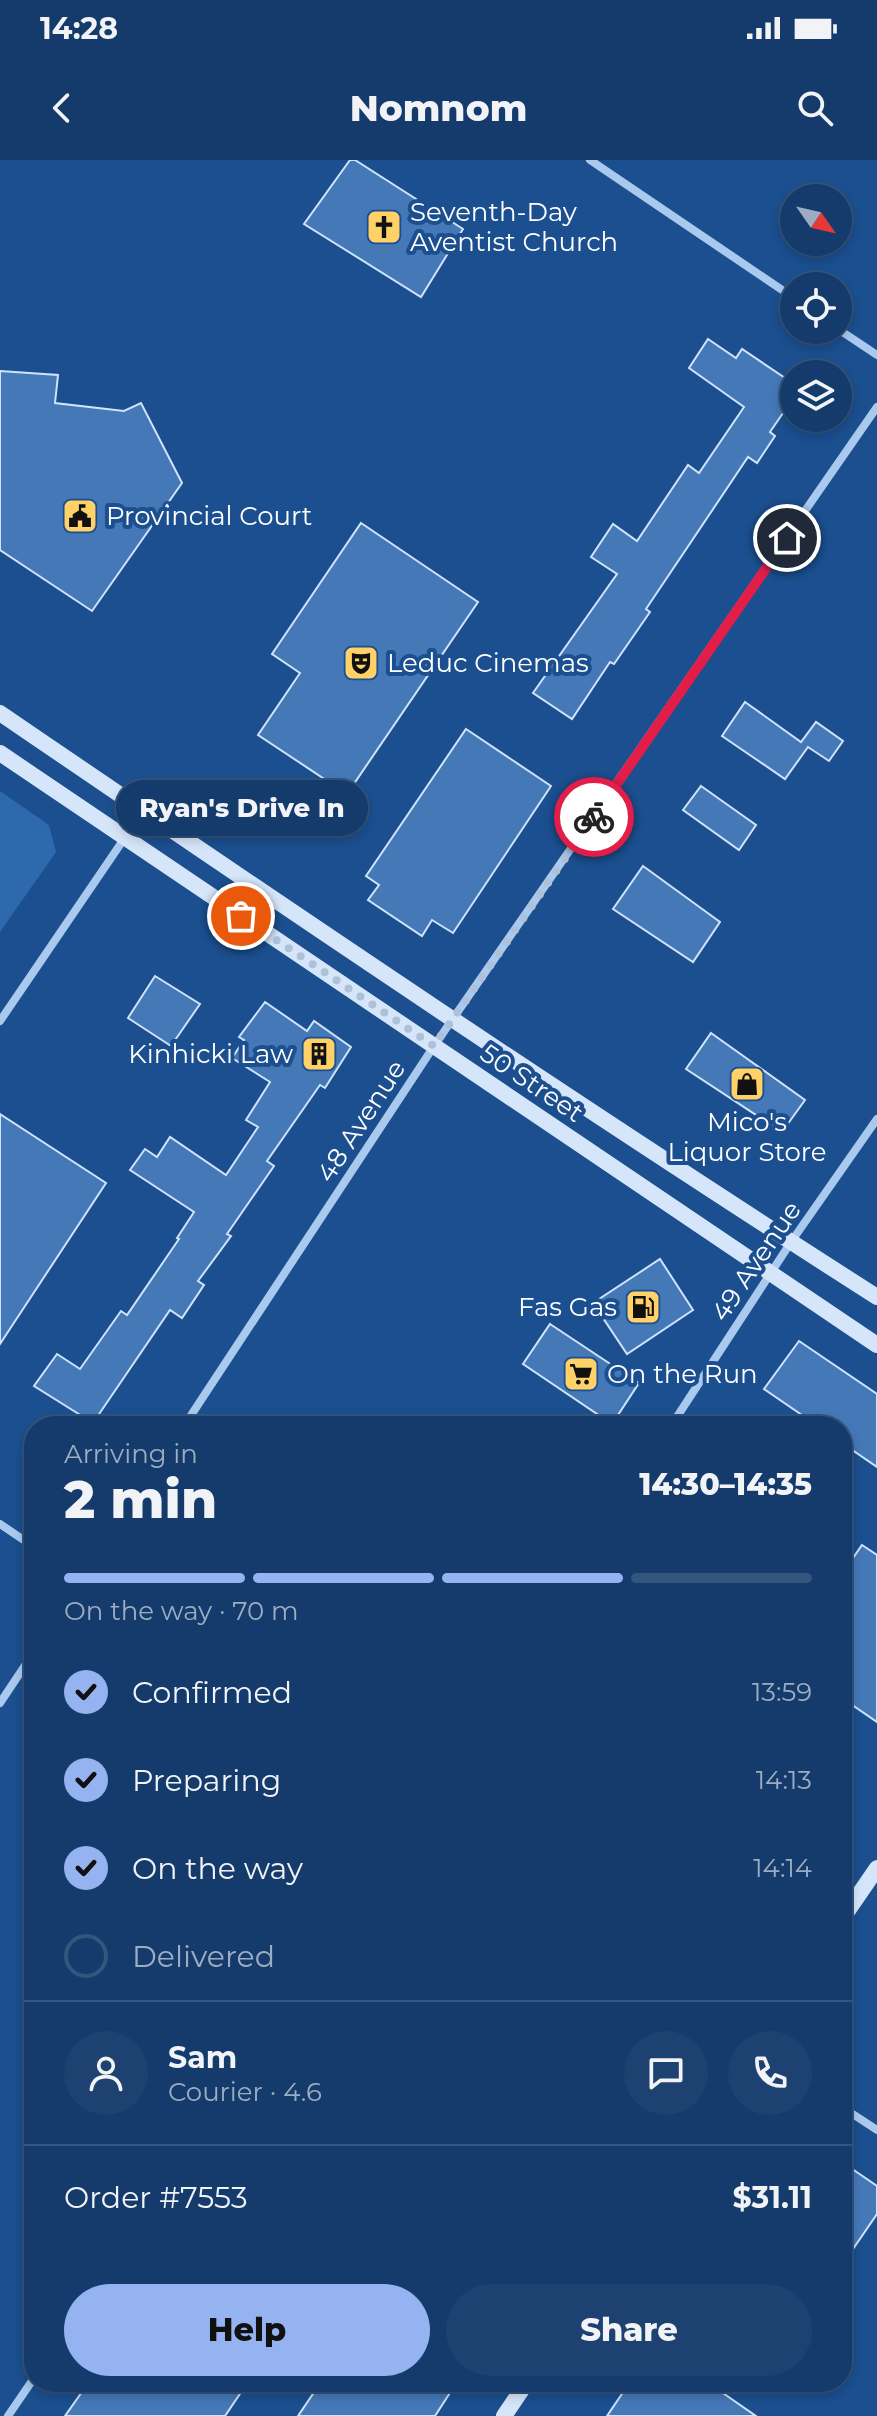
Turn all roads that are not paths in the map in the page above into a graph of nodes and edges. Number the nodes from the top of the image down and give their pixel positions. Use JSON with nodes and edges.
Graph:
{"nodes":[{"id":1,"x":590,"y":160,"type":"edge"},
{"id":2,"x":780,"y":289,"type":"edge"},
{"id":3,"x":852,"y":338,"type":"edge"},
{"id":4,"x":877,"y":355,"type":"edge"},
{"id":5,"x":877,"y":407,"type":"edge"},
{"id":6,"x":0,"y":713,"type":"edge"},
{"id":7,"x":0,"y":753,"type":"edge"},
{"id":8,"x":143,"y":811,"type":"junction"},
{"id":9,"x":125,"y":838,"type":"junction"},
{"id":10,"x":454,"y":1019,"type":"junction"},
{"id":11,"x":0,"y":1021,"type":"edge"},
{"id":12,"x":434,"y":1046,"type":"junction"},
{"id":13,"x":877,"y":1119,"type":"edge"},
{"id":14,"x":791,"y":1242,"type":"junction"},
{"id":15,"x":771,"y":1275,"type":"junction"},
{"id":16,"x":877,"y":1297,"type":"edge"},
{"id":17,"x":877,"y":1345,"type":"edge"},
{"id":18,"x":191,"y":1416,"type":"edge"},
{"id":19,"x":678,"y":1416,"type":"edge"},
{"id":20,"x":0,"y":1524,"type":"edge"},
{"id":21,"x":24,"y":1540,"type":"edge"},
{"id":22,"x":24,"y":1667,"type":"edge"},
{"id":23,"x":0,"y":1703,"type":"edge"},
{"id":24,"x":877,"y":1868,"type":"edge"},
{"id":25,"x":852,"y":1904,"type":"edge"},
{"id":26,"x":852,"y":2114,"type":"edge"},
{"id":27,"x":877,"y":2130,"type":"edge"},
{"id":28,"x":24,"y":2392,"type":"edge"},
{"id":29,"x":520,"y":2392,"type":"edge"},
{"id":30,"x":8,"y":2416,"type":"edge"},
{"id":31,"x":504,"y":2416,"type":"edge"}],
"edges":[{"from":1,"to":2,"type":"street"},
{"from":3,"to":4,"type":"street"},
{"from":5,"to":10,"type":"street","name":"48 Avenue"},
{"from":6,"to":8,"type":"main road","name":"50 Street"},
{"from":7,"to":9,"type":"main road","name":"50 Street"},
{"from":8,"to":9,"type":"street"},
{"from":8,"to":10,"type":"main road","name":"50 Street"},
{"from":9,"to":11,"type":"street"},
{"from":9,"to":12,"type":"main road","name":"50 Street"},
{"from":10,"to":12,"type":"street","name":"48 Avenue"},
{"from":10,"to":14,"type":"main road","name":"50 Street"},
{"from":12,"to":15,"type":"main road","name":"50 Street"},
{"from":12,"to":18,"type":"street","name":"48 Avenue"},
{"from":13,"to":14,"type":"street","name":"49 Avenue"},
{"from":14,"to":15,"type":"street","name":"49 Avenue"},
{"from":14,"to":16,"type":"main road","name":"50 Street"},
{"from":15,"to":17,"type":"main road","name":"50 Street"},
{"from":15,"to":19,"type":"street","name":"49 Avenue"},
{"from":20,"to":21,"type":"street"},
{"from":22,"to":23,"type":"street"},
{"from":24,"to":25,"type":"main road"},
{"from":26,"to":27,"type":"street"},
{"from":28,"to":30,"type":"street"},
{"from":29,"to":31,"type":"main road"}]}
